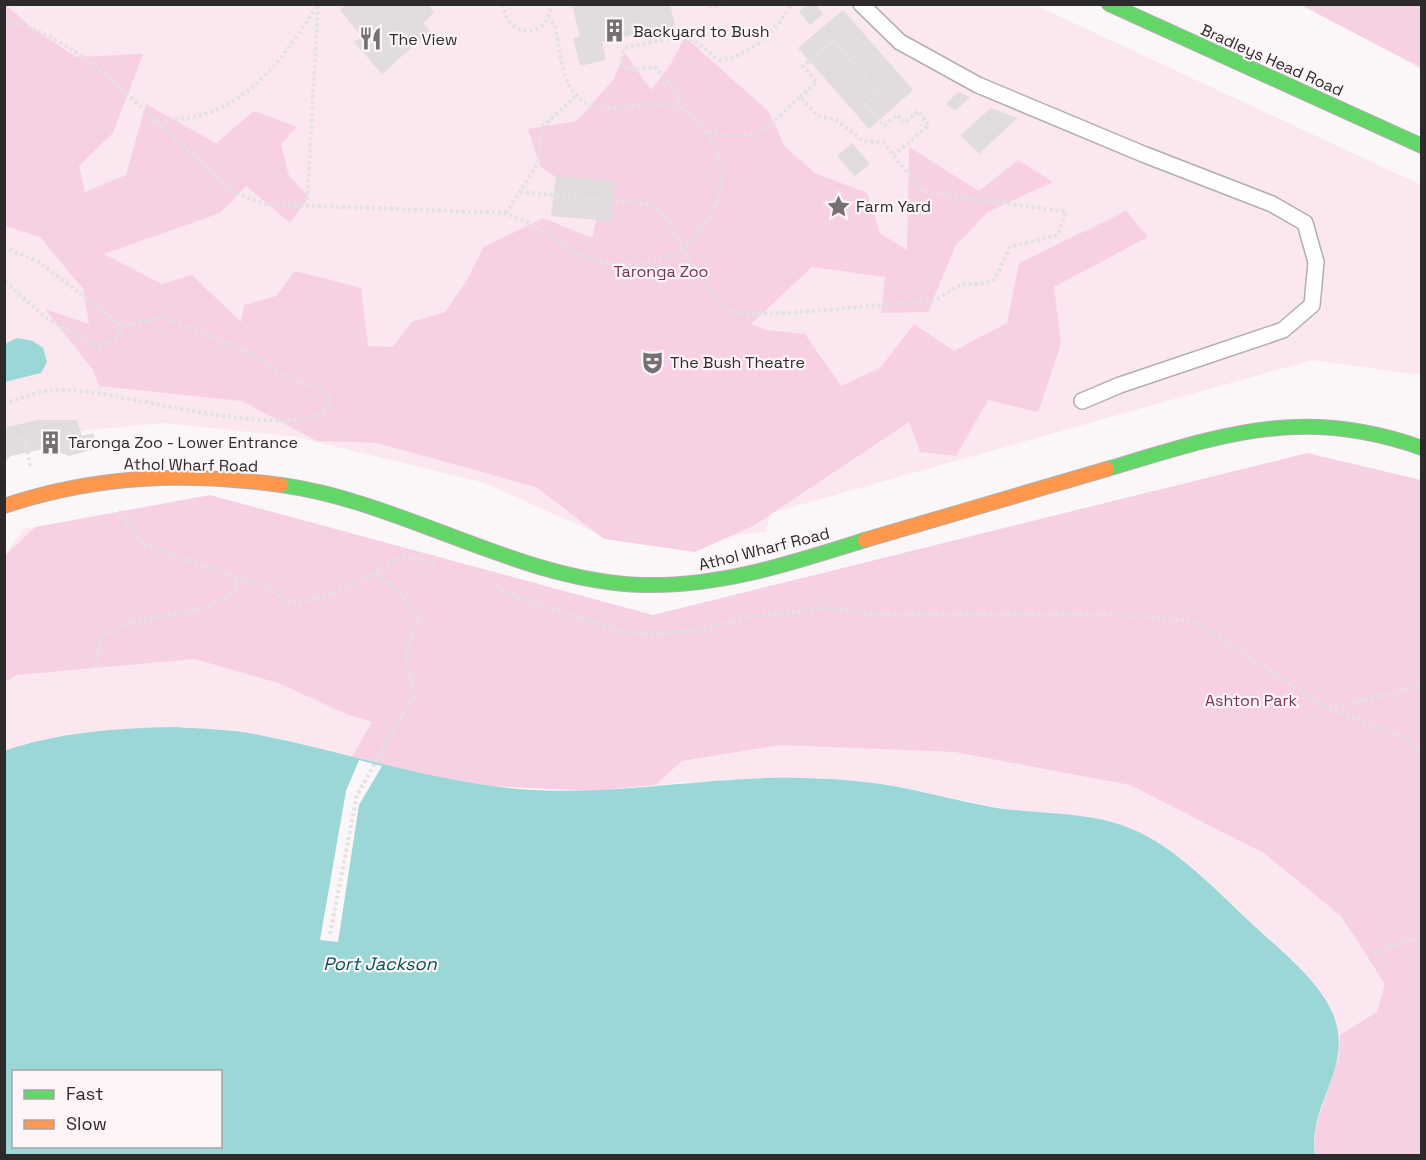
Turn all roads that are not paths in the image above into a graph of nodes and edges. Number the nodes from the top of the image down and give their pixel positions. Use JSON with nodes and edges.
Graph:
{"nodes":[{"id":1,"x":861,"y":4,"type":"edge"},
{"id":2,"x":1109,"y":4,"type":"edge"},
{"id":3,"x":1422,"y":146,"type":"edge"},
{"id":4,"x":1082,"y":401,"type":"dead end"},
{"id":5,"x":1422,"y":448,"type":"edge"},
{"id":6,"x":4,"y":506,"type":"edge"}],
"edges":[{"from":1,"to":4,"type":"lane"},
{"from":2,"to":3,"type":"main road","name":"Bradleys Head Road"},
{"from":5,"to":6,"type":"main road","name":"Athol Wharf Road"}]}
